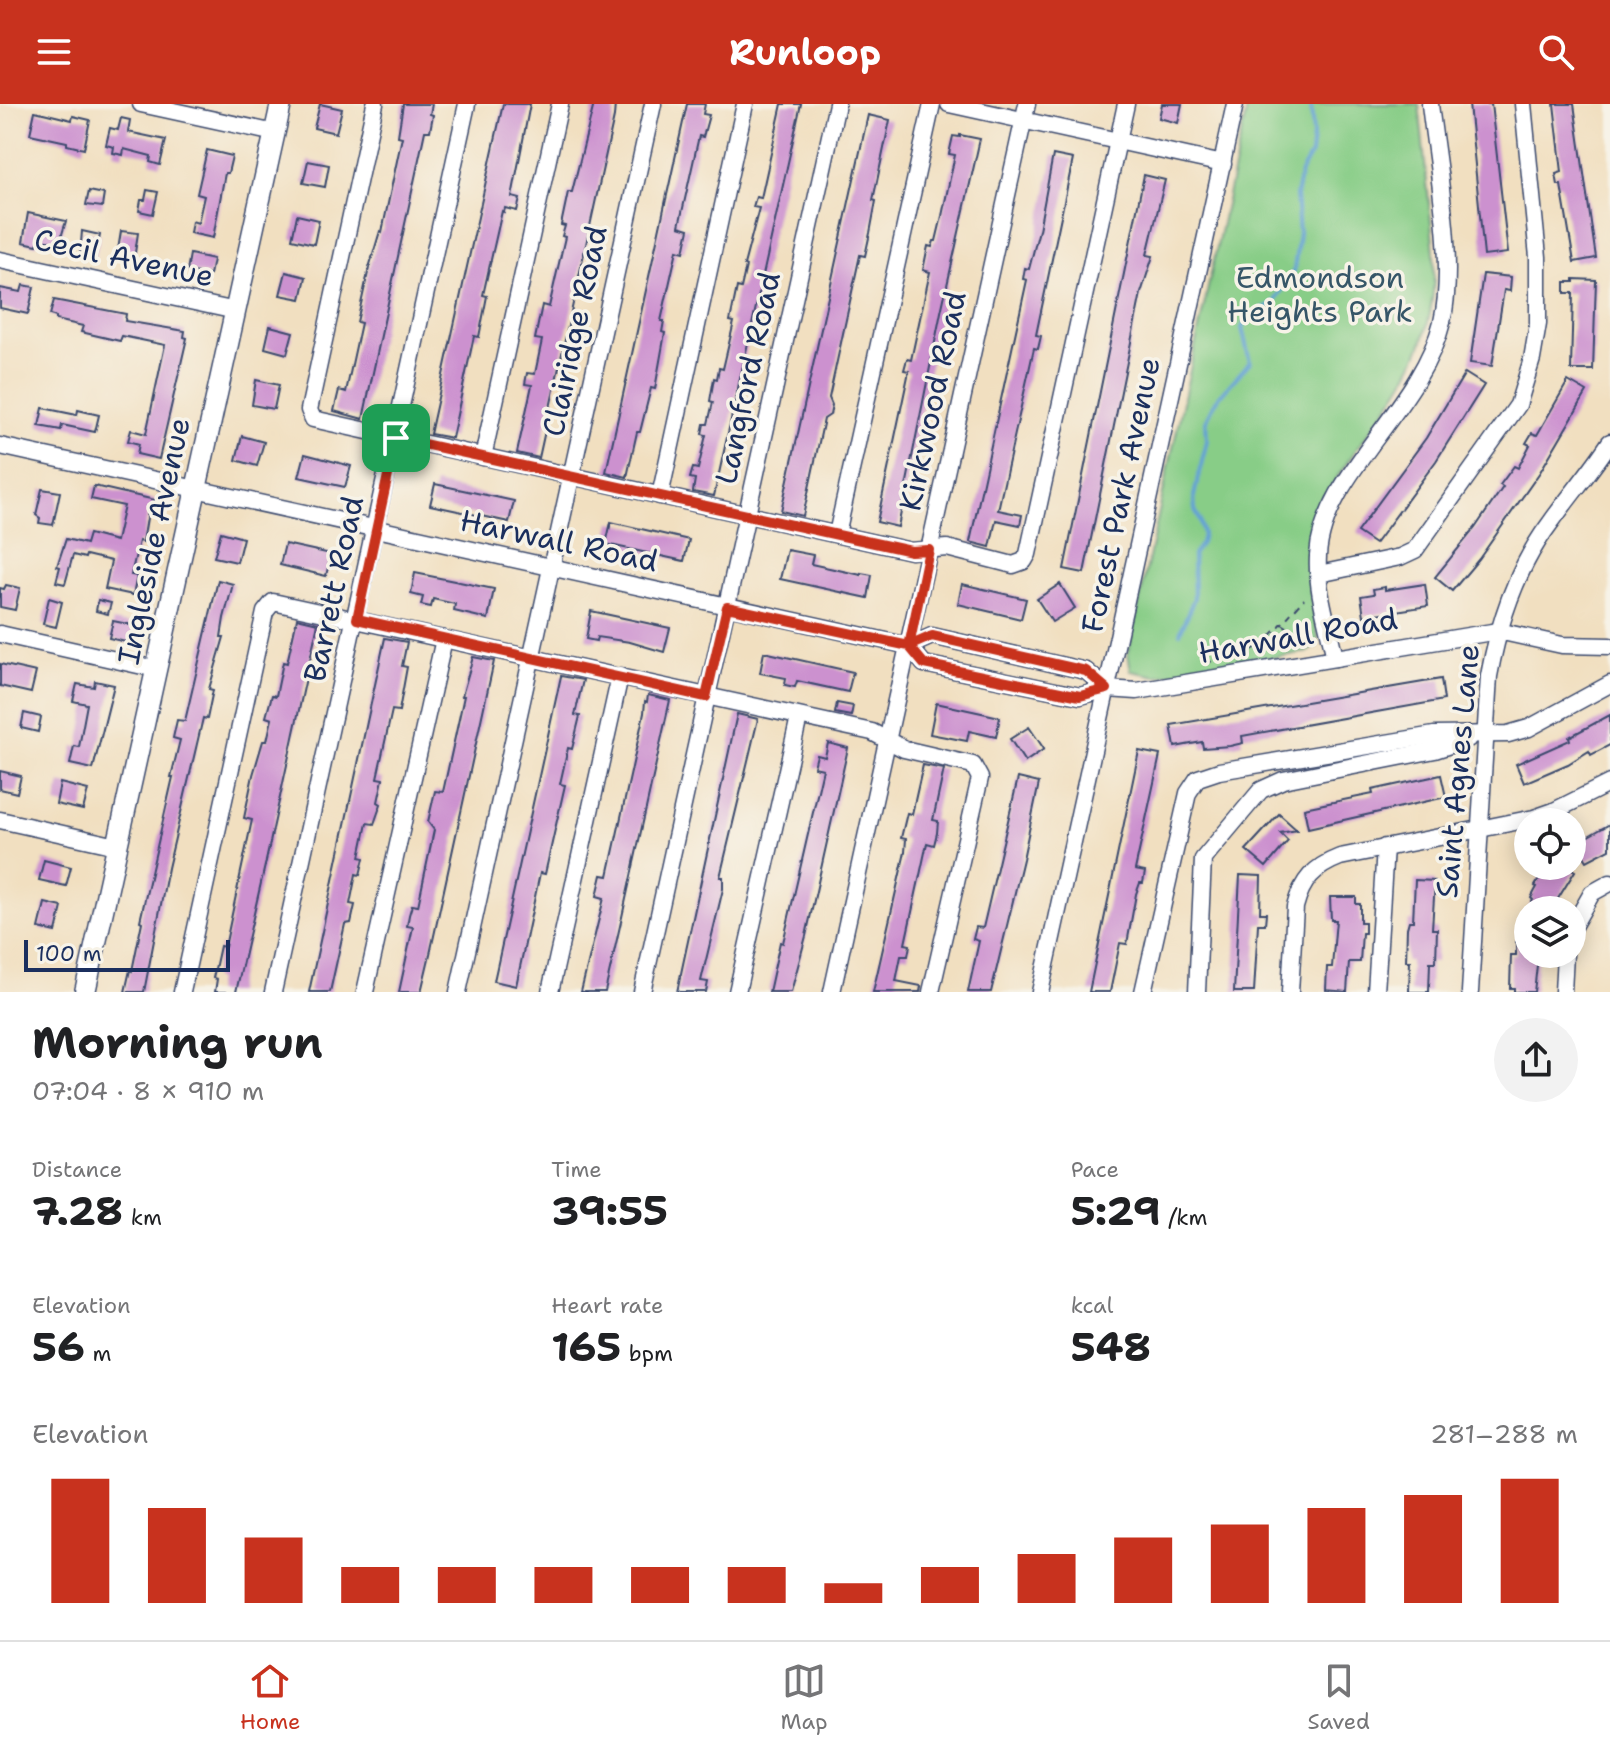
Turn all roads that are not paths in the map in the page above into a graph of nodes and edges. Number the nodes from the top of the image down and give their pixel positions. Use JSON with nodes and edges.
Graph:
{"nodes":[{"id":1,"x":141,"y":104,"type":"edge"},
{"id":2,"x":281,"y":104,"type":"edge"},
{"id":3,"x":375,"y":104,"type":"edge"},
{"id":4,"x":467,"y":104,"type":"edge"},
{"id":5,"x":560,"y":104,"type":"edge"},
{"id":6,"x":653,"y":104,"type":"edge"},
{"id":7,"x":745,"y":104,"type":"edge"},
{"id":8,"x":837,"y":104,"type":"edge"},
{"id":9,"x":932,"y":104,"type":"edge"},
{"id":10,"x":949,"y":104,"type":"edge"},
{"id":11,"x":1126,"y":104,"type":"edge"},
{"id":12,"x":1235,"y":104,"type":"edge"},
{"id":13,"x":1430,"y":104,"type":"edge"},
{"id":14,"x":1523,"y":104,"type":"edge"},
{"id":15,"x":1025,"y":112,"type":"edge"},
{"id":16,"x":275,"y":133,"type":"junction"},
{"id":17,"x":1118,"y":141,"type":"junction"},
{"id":18,"x":1223,"y":164,"type":"junction"},
{"id":19,"x":0,"y":260,"type":"edge"},
{"id":20,"x":236,"y":311,"type":"junction"},
{"id":21,"x":396,"y":438,"type":"junction"},
{"id":22,"x":1610,"y":442,"type":"edge"},
{"id":23,"x":0,"y":446,"type":"edge"},
{"id":24,"x":483,"y":457,"type":"junction"},
{"id":25,"x":573,"y":477,"type":"junction"},
{"id":26,"x":196,"y":489,"type":"junction"},
{"id":27,"x":660,"y":496,"type":"junction"},
{"id":28,"x":746,"y":515,"type":"junction"},
{"id":29,"x":376,"y":529,"type":"junction"},
{"id":30,"x":837,"y":534,"type":"junction"},
{"id":31,"x":929,"y":550,"type":"junction"},
{"id":32,"x":552,"y":567,"type":"junction"},
{"id":33,"x":1319,"y":574,"type":"junction"},
{"id":34,"x":727,"y":607,"type":"junction"},
{"id":35,"x":357,"y":619,"type":"junction"},
{"id":36,"x":1498,"y":631,"type":"junction"},
{"id":37,"x":0,"y":634,"type":"edge"},
{"id":38,"x":444,"y":639,"type":"junction"},
{"id":39,"x":909,"y":646,"type":"junction"},
{"id":40,"x":1610,"y":646,"type":"edge"},
{"id":41,"x":532,"y":658,"type":"junction"},
{"id":42,"x":1335,"y":658,"type":"junction"},
{"id":43,"x":156,"y":669,"type":"junction"},
{"id":44,"x":620,"y":676,"type":"junction"},
{"id":45,"x":1610,"y":684,"type":"edge"},
{"id":46,"x":1107,"y":689,"type":"junction"},
{"id":47,"x":706,"y":697,"type":"junction"},
{"id":48,"x":799,"y":717,"type":"junction"},
{"id":49,"x":1485,"y":734,"type":"junction"},
{"id":50,"x":887,"y":740,"type":"junction"},
{"id":51,"x":1610,"y":783,"type":"edge"},
{"id":52,"x":0,"y":820,"type":"edge"},
{"id":53,"x":1480,"y":829,"type":"junction"},
{"id":54,"x":117,"y":846,"type":"junction"},
{"id":55,"x":1385,"y":847,"type":"junction"},
{"id":56,"x":1610,"y":883,"type":"edge"},
{"id":57,"x":1586,"y":904,"type":"edge"},
{"id":58,"x":1564,"y":968,"type":"edge"},
{"id":59,"x":85,"y":992,"type":"edge"},
{"id":60,"x":182,"y":992,"type":"edge"},
{"id":61,"x":273,"y":992,"type":"edge"},
{"id":62,"x":365,"y":992,"type":"edge"},
{"id":63,"x":458,"y":992,"type":"edge"},
{"id":64,"x":550,"y":992,"type":"edge"},
{"id":65,"x":642,"y":992,"type":"edge"},
{"id":66,"x":737,"y":992,"type":"edge"},
{"id":67,"x":832,"y":992,"type":"edge"},
{"id":68,"x":931,"y":992,"type":"edge"},
{"id":69,"x":1040,"y":992,"type":"edge"},
{"id":70,"x":1143,"y":992,"type":"edge"},
{"id":71,"x":1197,"y":992,"type":"edge"},
{"id":72,"x":1290,"y":992,"type":"edge"},
{"id":73,"x":1376,"y":992,"type":"edge"},
{"id":74,"x":1470,"y":992,"type":"edge"},
{"id":75,"x":1563,"y":992,"type":"edge"}],
"edges":[{"from":1,"to":16,"type":"street"},
{"from":2,"to":16,"type":"main road","name":"Ingleside Avenue"},
{"from":3,"to":21,"type":"street"},
{"from":4,"to":21,"type":"street","name":"Barrett Road"},
{"from":5,"to":24,"type":"street"},
{"from":6,"to":25,"type":"street","name":"Clairidge Road"},
{"from":7,"to":27,"type":"street"},
{"from":8,"to":28,"type":"street","name":"Langford Road"},
{"from":9,"to":30,"type":"street"},
{"from":10,"to":15,"type":"street"},
{"from":11,"to":17,"type":"street"},
{"from":12,"to":18,"type":"street","name":"Forest Park Avenue"},
{"from":13,"to":33,"type":"street"},
{"from":14,"to":33,"type":"street"},
{"from":15,"to":17,"type":"street"},
{"from":15,"to":31,"type":"street","name":"Kirkwood Road"},
{"from":16,"to":20,"type":"main road","name":"Ingleside Avenue"},
{"from":17,"to":18,"type":"street"},
{"from":17,"to":31,"type":"street"},
{"from":18,"to":46,"type":"street","name":"Forest Park Avenue"},
{"from":19,"to":20,"type":"street","name":"Cecil Avenue"},
{"from":20,"to":26,"type":"main road","name":"Ingleside Avenue"},
{"from":21,"to":24,"type":"street"},
{"from":21,"to":29,"type":"street","name":"Barrett Road"},
{"from":22,"to":36,"type":"street","name":"Saint Agnes Lane"},
{"from":23,"to":26,"type":"street","name":"Harwall Road"},
{"from":24,"to":25,"type":"street"},
{"from":25,"to":27,"type":"street"},
{"from":25,"to":32,"type":"street","name":"Clairidge Road"},
{"from":26,"to":29,"type":"street","name":"Harwall Road"},
{"from":26,"to":43,"type":"main road","name":"Ingleside Avenue"},
{"from":27,"to":28,"type":"street"},
{"from":28,"to":30,"type":"street"},
{"from":28,"to":34,"type":"street","name":"Langford Road"},
{"from":29,"to":32,"type":"street","name":"Harwall Road"},
{"from":29,"to":35,"type":"street","name":"Barrett Road"},
{"from":30,"to":31,"type":"street"},
{"from":31,"to":39,"type":"street","name":"Kirkwood Road"},
{"from":32,"to":34,"type":"street","name":"Harwall Road"},
{"from":32,"to":41,"type":"street","name":"Clairidge Road"},
{"from":33,"to":42,"type":"street"},
{"from":34,"to":39,"type":"street","name":"Harwall Road"},
{"from":34,"to":47,"type":"street","name":"Langford Road"},
{"from":35,"to":38,"type":"street"},
{"from":35,"to":60,"type":"street"},
{"from":35,"to":61,"type":"street","name":"Barrett Road"},
{"from":36,"to":40,"type":"street"},
{"from":36,"to":42,"type":"street","name":"Harwall Road"},
{"from":36,"to":49,"type":"street","name":"Saint Agnes Lane"},
{"from":37,"to":43,"type":"street"},
{"from":38,"to":41,"type":"street"},
{"from":38,"to":62,"type":"street"},
{"from":39,"to":46,"type":"street","name":"Harwall Road"},
{"from":39,"to":46,"type":"street","name":"Harwall Road"},
{"from":39,"to":50,"type":"street","name":"Kirkwood Road"},
{"from":41,"to":44,"type":"street"},
{"from":41,"to":63,"type":"street","name":"Clairidge Road"},
{"from":42,"to":46,"type":"street","name":"Harwall Road"},
{"from":43,"to":54,"type":"main road","name":"Ingleside Avenue"},
{"from":44,"to":47,"type":"street"},
{"from":44,"to":64,"type":"street"},
{"from":45,"to":49,"type":"street"},
{"from":46,"to":69,"type":"street","name":"Forest Park Avenue"},
{"from":47,"to":48,"type":"street"},
{"from":47,"to":65,"type":"street","name":"Langford Road"},
{"from":48,"to":50,"type":"street"},
{"from":48,"to":66,"type":"street"},
{"from":49,"to":53,"type":"street","name":"Saint Agnes Lane"},
{"from":49,"to":70,"type":"street"},
{"from":49,"to":71,"type":"street"},
{"from":50,"to":67,"type":"street","name":"Kirkwood Road"},
{"from":50,"to":68,"type":"street"},
{"from":51,"to":53,"type":"street"},
{"from":52,"to":54,"type":"street"},
{"from":53,"to":55,"type":"street"},
{"from":53,"to":74,"type":"street","name":"Saint Agnes Lane"},
{"from":54,"to":59,"type":"main road","name":"Ingleside Avenue"},
{"from":55,"to":72,"type":"street"},
{"from":55,"to":73,"type":"street"},
{"from":56,"to":57,"type":"street"},
{"from":58,"to":75,"type":"street"}]}
